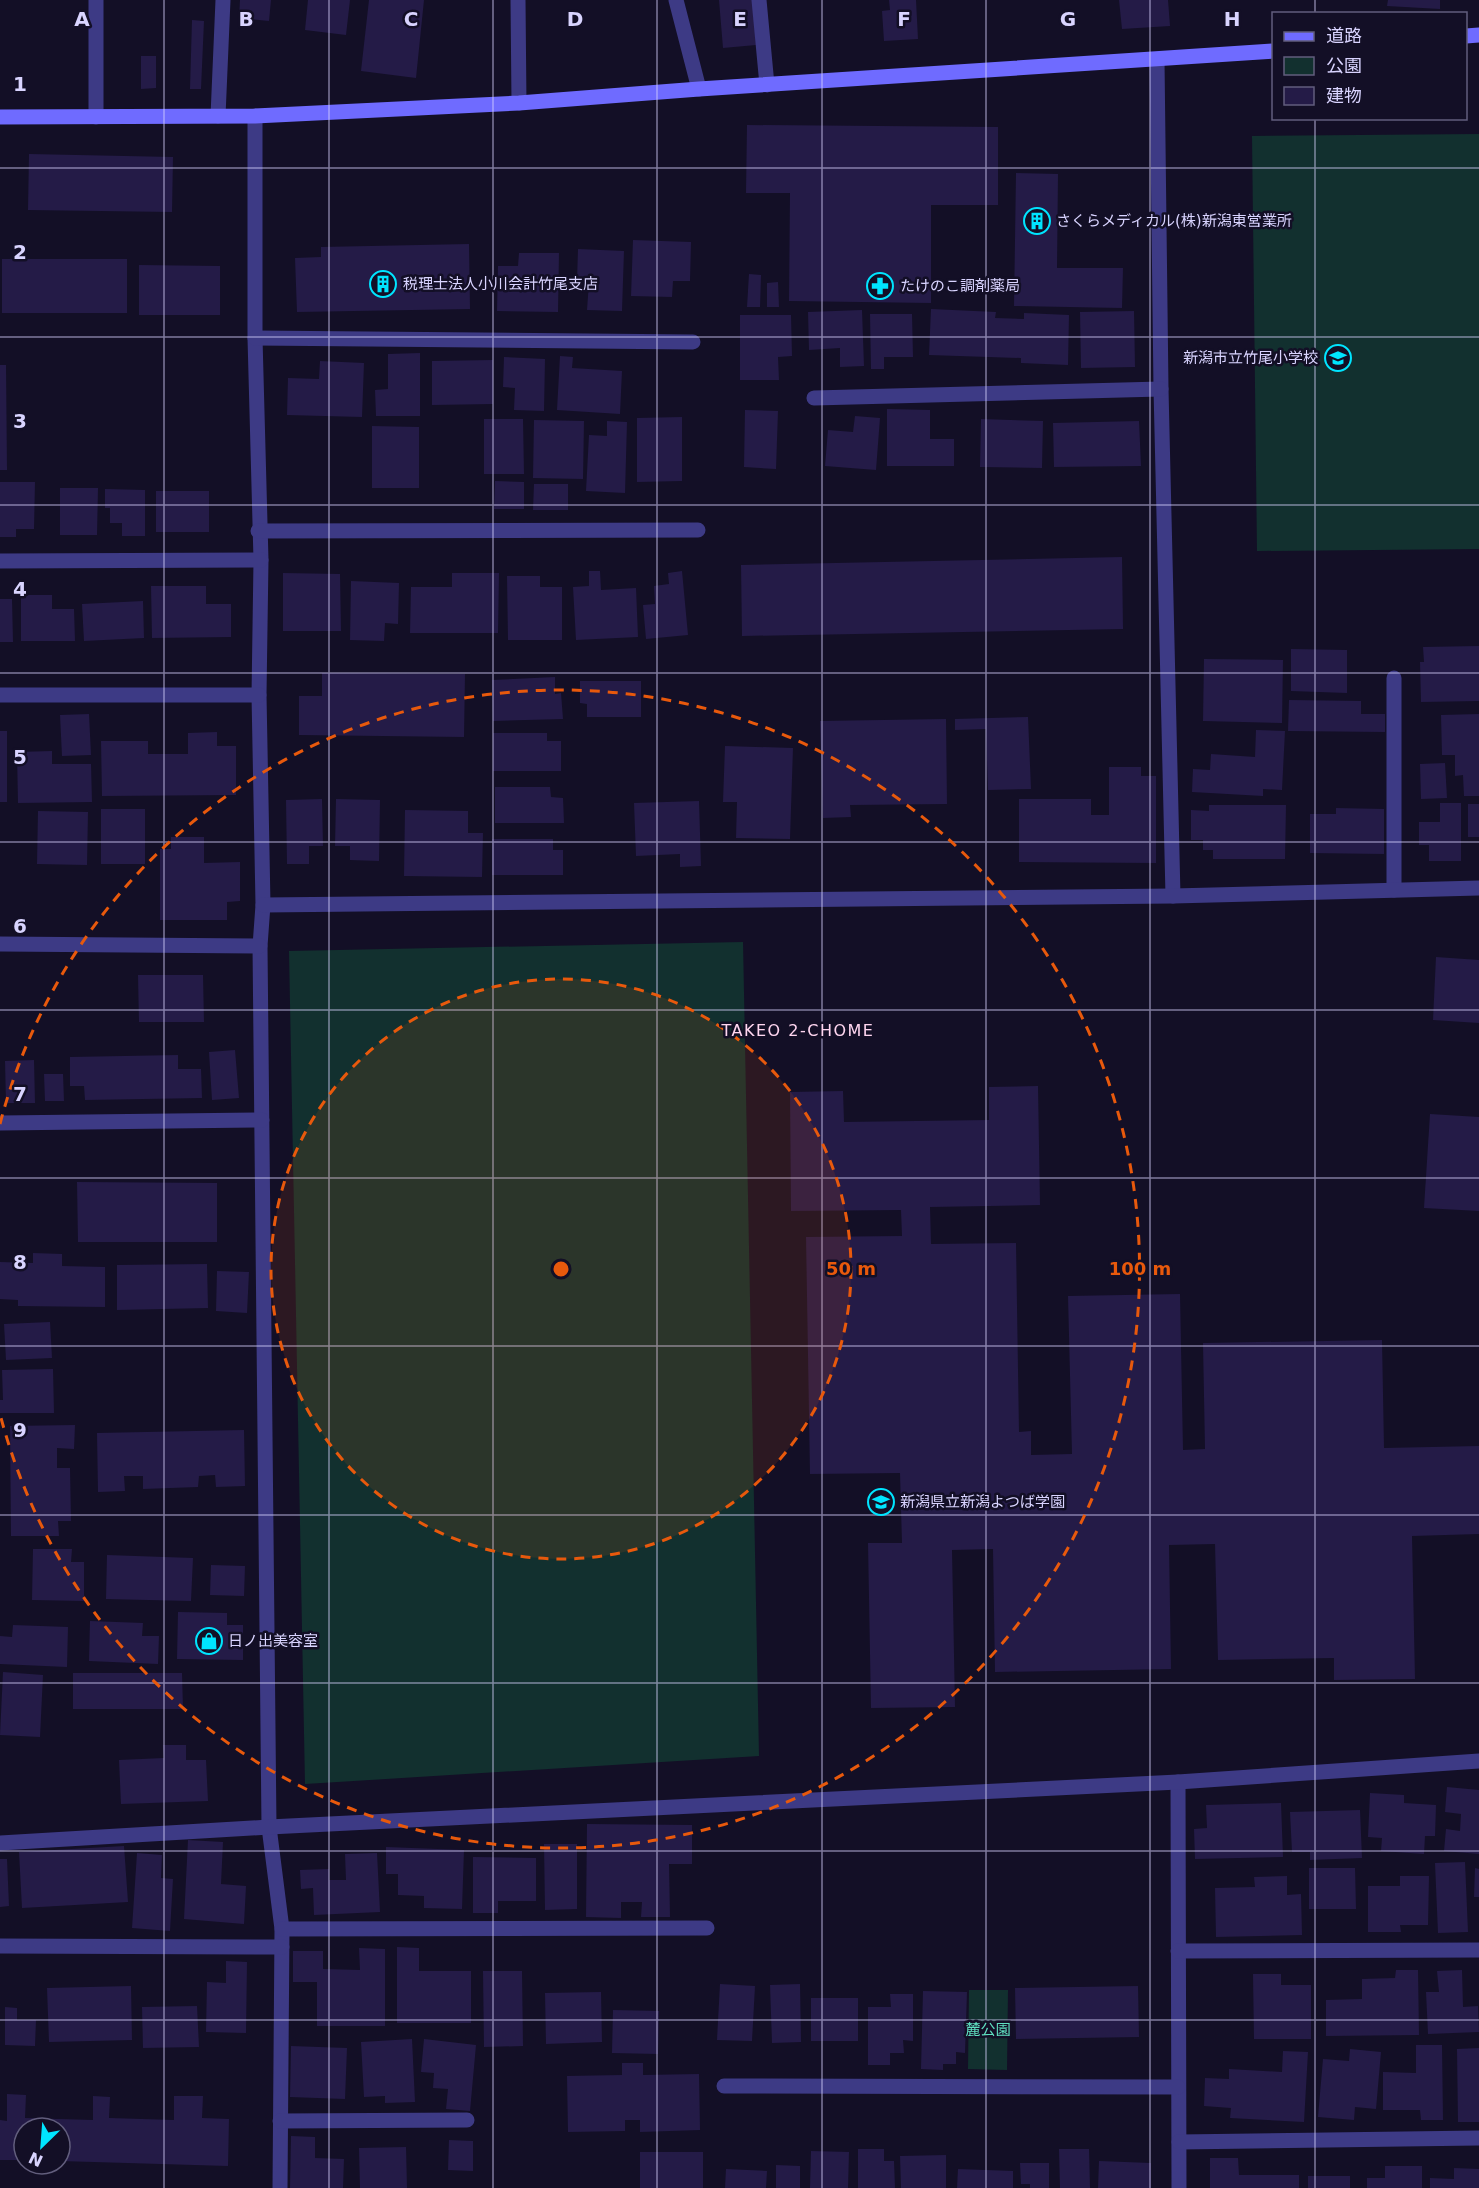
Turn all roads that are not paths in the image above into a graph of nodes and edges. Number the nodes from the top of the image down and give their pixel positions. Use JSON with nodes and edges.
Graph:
{"nodes":[{"id":1,"x":96,"y":0,"type":"edge"},
{"id":2,"x":223,"y":0,"type":"edge"},
{"id":3,"x":518,"y":0,"type":"edge"},
{"id":4,"x":676,"y":0,"type":"edge"},
{"id":5,"x":759,"y":0,"type":"edge"},
{"id":6,"x":1272,"y":51,"type":"edge"},
{"id":7,"x":1157,"y":60,"type":"junction"},
{"id":8,"x":767,"y":85,"type":"junction"},
{"id":9,"x":699,"y":89,"type":"junction"},
{"id":10,"x":519,"y":103,"type":"junction"},
{"id":11,"x":219,"y":116,"type":"junction"},
{"id":12,"x":255,"y":116,"type":"junction"},
{"id":13,"x":0,"y":117,"type":"edge"},
{"id":14,"x":96,"y":117,"type":"junction"},
{"id":15,"x":255,"y":338,"type":"junction"},
{"id":16,"x":693,"y":342,"type":"dead end"},
{"id":17,"x":1161,"y":389,"type":"junction"},
{"id":18,"x":814,"y":398,"type":"dead end"},
{"id":19,"x":698,"y":530,"type":"dead end"},
{"id":20,"x":258,"y":531,"type":"junction"},
{"id":21,"x":261,"y":560,"type":"junction"},
{"id":22,"x":0,"y":561,"type":"edge"},
{"id":23,"x":1394,"y":678,"type":"dead end"},
{"id":24,"x":0,"y":695,"type":"edge"},
{"id":25,"x":259,"y":695,"type":"junction"},
{"id":26,"x":1479,"y":888,"type":"edge"},
{"id":27,"x":1394,"y":890,"type":"junction"},
{"id":28,"x":1173,"y":896,"type":"junction"},
{"id":29,"x":263,"y":905,"type":"junction"},
{"id":30,"x":0,"y":944,"type":"edge"},
{"id":31,"x":260,"y":946,"type":"junction"},
{"id":32,"x":262,"y":1120,"type":"junction"},
{"id":33,"x":0,"y":1123,"type":"edge"},
{"id":34,"x":1479,"y":1761,"type":"edge"},
{"id":35,"x":1178,"y":1782,"type":"junction"},
{"id":36,"x":269,"y":1827,"type":"junction"},
{"id":37,"x":0,"y":1843,"type":"edge"},
{"id":38,"x":708,"y":1928,"type":"dead end"},
{"id":39,"x":282,"y":1929,"type":"junction"},
{"id":40,"x":0,"y":1946,"type":"edge"},
{"id":41,"x":282,"y":1947,"type":"junction"},
{"id":42,"x":1479,"y":1950,"type":"edge"},
{"id":43,"x":1178,"y":1951,"type":"junction"},
{"id":44,"x":724,"y":2086,"type":"dead end"},
{"id":45,"x":1178,"y":2087,"type":"junction"},
{"id":46,"x":467,"y":2120,"type":"dead end"},
{"id":47,"x":280,"y":2121,"type":"junction"},
{"id":48,"x":1479,"y":2138,"type":"edge"},
{"id":49,"x":1179,"y":2142,"type":"junction"},
{"id":50,"x":280,"y":2188,"type":"edge"},
{"id":51,"x":1179,"y":2188,"type":"edge"}],
"edges":[{"from":1,"to":14,"type":"street"},
{"from":2,"to":11,"type":"street"},
{"from":3,"to":10,"type":"street"},
{"from":4,"to":9,"type":"street"},
{"from":5,"to":8,"type":"street"},
{"from":6,"to":7,"type":"street"},
{"from":7,"to":8,"type":"street"},
{"from":7,"to":17,"type":"street"},
{"from":8,"to":9,"type":"street"},
{"from":9,"to":10,"type":"street"},
{"from":10,"to":12,"type":"street"},
{"from":11,"to":12,"type":"street"},
{"from":11,"to":14,"type":"street"},
{"from":12,"to":15,"type":"street"},
{"from":13,"to":14,"type":"street"},
{"from":15,"to":16,"type":"street"},
{"from":15,"to":20,"type":"street"},
{"from":17,"to":18,"type":"street"},
{"from":17,"to":28,"type":"street"},
{"from":19,"to":20,"type":"street"},
{"from":20,"to":21,"type":"street"},
{"from":21,"to":22,"type":"street"},
{"from":21,"to":25,"type":"street"},
{"from":23,"to":27,"type":"street"},
{"from":24,"to":25,"type":"street"},
{"from":25,"to":29,"type":"street"},
{"from":26,"to":27,"type":"street"},
{"from":27,"to":28,"type":"street"},
{"from":28,"to":29,"type":"street"},
{"from":29,"to":31,"type":"street"},
{"from":30,"to":31,"type":"street"},
{"from":31,"to":32,"type":"street"},
{"from":32,"to":33,"type":"street"},
{"from":32,"to":36,"type":"street"},
{"from":34,"to":35,"type":"street"},
{"from":35,"to":36,"type":"street"},
{"from":35,"to":43,"type":"street"},
{"from":36,"to":37,"type":"street"},
{"from":36,"to":39,"type":"street"},
{"from":38,"to":39,"type":"street"},
{"from":39,"to":41,"type":"street"},
{"from":40,"to":41,"type":"street"},
{"from":41,"to":47,"type":"street"},
{"from":42,"to":43,"type":"street"},
{"from":43,"to":45,"type":"street"},
{"from":44,"to":45,"type":"street"},
{"from":45,"to":49,"type":"street"},
{"from":46,"to":47,"type":"street"},
{"from":47,"to":50,"type":"street"},
{"from":48,"to":49,"type":"street"},
{"from":49,"to":51,"type":"street"}]}
